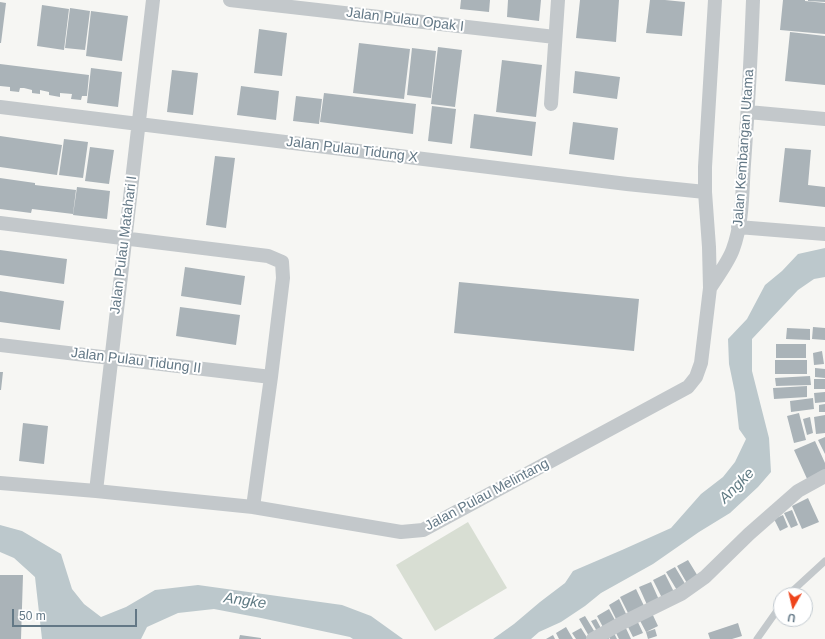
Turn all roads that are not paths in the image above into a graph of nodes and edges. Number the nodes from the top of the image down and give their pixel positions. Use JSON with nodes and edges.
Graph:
{"nodes":[{"id":1,"x":153,"y":0,"type":"edge"},
{"id":2,"x":230,"y":0,"type":"edge"},
{"id":3,"x":558,"y":0,"type":"edge"},
{"id":4,"x":715,"y":0,"type":"edge"},
{"id":5,"x":754,"y":0,"type":"edge"},
{"id":6,"x":555,"y":37,"type":"junction"},
{"id":7,"x":551,"y":104,"type":"dead end"},
{"id":8,"x":0,"y":107,"type":"edge"},
{"id":9,"x":748,"y":112,"type":"junction"},
{"id":10,"x":825,"y":119,"type":"edge"},
{"id":11,"x":138,"y":124,"type":"junction"},
{"id":12,"x":705,"y":192,"type":"junction"},
{"id":13,"x":0,"y":223,"type":"edge"},
{"id":14,"x":738,"y":227,"type":"junction"},
{"id":15,"x":825,"y":234,"type":"edge"},
{"id":16,"x":125,"y":238,"type":"junction"},
{"id":17,"x":709,"y":247,"type":"junction"},
{"id":18,"x":733,"y":250,"type":"junction"},
{"id":19,"x":710,"y":288,"type":"junction"},
{"id":20,"x":0,"y":344,"type":"edge"},
{"id":21,"x":111,"y":358,"type":"junction"},
{"id":22,"x":271,"y":377,"type":"junction"},
{"id":23,"x":825,"y":476,"type":"edge"},
{"id":24,"x":0,"y":483,"type":"edge"},
{"id":25,"x":96,"y":491,"type":"junction"},
{"id":26,"x":253,"y":507,"type":"junction"},
{"id":27,"x":825,"y":561,"type":"edge"},
{"id":28,"x":797,"y":587,"type":"edge"},
{"id":29,"x":773,"y":616,"type":"edge"},
{"id":30,"x":593,"y":639,"type":"edge"},
{"id":31,"x":757,"y":639,"type":"edge"}],
"edges":[{"from":1,"to":11,"type":"street","name":"Jalan Pulau Matahari I"},
{"from":2,"to":6,"type":"street","name":"Jalan Pulau Opak I"},
{"from":3,"to":6,"type":"street"},
{"from":4,"to":12,"type":"street"},
{"from":5,"to":9,"type":"street","name":"Jalan Kembangan Utama"},
{"from":6,"to":7,"type":"street"},
{"from":8,"to":11,"type":"street","name":"Jalan Pulau Tidung X"},
{"from":9,"to":10,"type":"street"},
{"from":9,"to":14,"type":"street","name":"Jalan Kembangan Utama"},
{"from":11,"to":12,"type":"street","name":"Jalan Pulau Tidung X"},
{"from":11,"to":16,"type":"street","name":"Jalan Pulau Matahari I"},
{"from":12,"to":17,"type":"street"},
{"from":13,"to":16,"type":"street"},
{"from":14,"to":15,"type":"street"},
{"from":14,"to":18,"type":"street","name":"Jalan Kembangan Utama"},
{"from":16,"to":21,"type":"street","name":"Jalan Pulau Matahari I"},
{"from":16,"to":22,"type":"street"},
{"from":17,"to":18,"type":"street"},
{"from":17,"to":19,"type":"street"},
{"from":18,"to":19,"type":"street","name":"Jalan Kembangan Utama"},
{"from":19,"to":26,"type":"street","name":"Jalan Pulau Melintang"},
{"from":20,"to":21,"type":"street","name":"Jalan Pulau Tidung II"},
{"from":21,"to":22,"type":"street","name":"Jalan Pulau Tidung II"},
{"from":21,"to":25,"type":"street","name":"Jalan Pulau Matahari I"},
{"from":22,"to":26,"type":"street"},
{"from":23,"to":30,"type":"street"},
{"from":24,"to":25,"type":"street","name":"Jalan Pulau Melintang"},
{"from":25,"to":26,"type":"street","name":"Jalan Pulau Melintang"},
{"from":27,"to":28,"type":"lane"},
{"from":29,"to":31,"type":"lane"}]}
